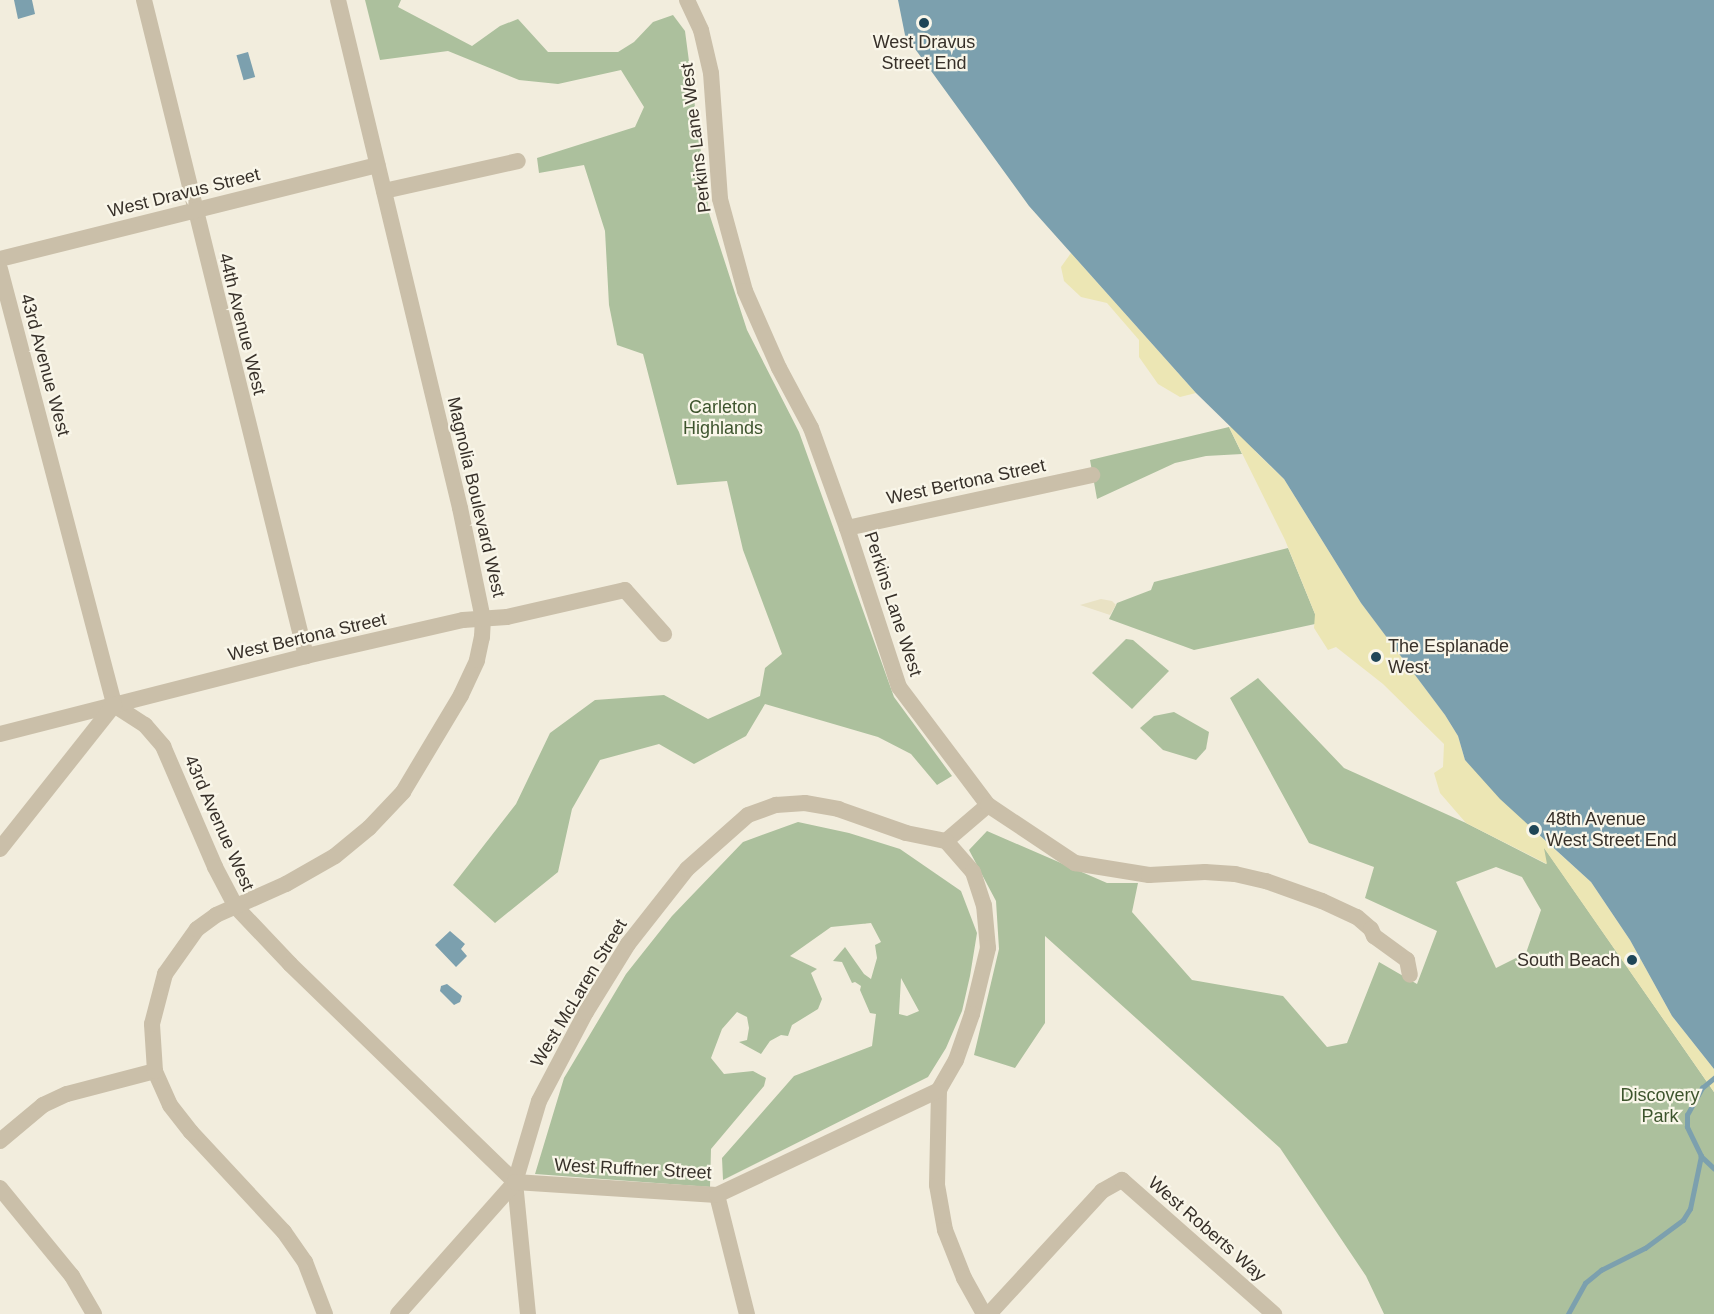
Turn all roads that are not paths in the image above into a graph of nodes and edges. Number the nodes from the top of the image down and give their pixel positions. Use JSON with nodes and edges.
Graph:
{"nodes":[{"id":1,"x":144,"y":0,"type":"edge"},
{"id":2,"x":338,"y":0,"type":"edge"},
{"id":3,"x":687,"y":0,"type":"edge"},
{"id":4,"x":518,"y":160,"type":"dead end"},
{"id":5,"x":377,"y":165,"type":"junction"},
{"id":6,"x":384,"y":191,"type":"junction"},
{"id":7,"x":194,"y":211,"type":"junction"},
{"id":8,"x":0,"y":259,"type":"edge"},
{"id":9,"x":0,"y":269,"type":"edge"},
{"id":10,"x":1092,"y":475,"type":"dead end"},
{"id":11,"x":847,"y":528,"type":"junction"},
{"id":12,"x":483,"y":619,"type":"junction"},
{"id":13,"x":664,"y":634,"type":"dead end"},
{"id":14,"x":306,"y":656,"type":"junction"},
{"id":15,"x":114,"y":705,"type":"junction"},
{"id":16,"x":0,"y":734,"type":"edge"},
{"id":17,"x":988,"y":805,"type":"junction"},
{"id":18,"x":946,"y":841,"type":"junction"},
{"id":19,"x":0,"y":849,"type":"edge"},
{"id":20,"x":236,"y":907,"type":"junction"},
{"id":21,"x":1410,"y":975,"type":"dead end"},
{"id":22,"x":155,"y":1071,"type":"junction"},
{"id":23,"x":939,"y":1090,"type":"junction"},
{"id":24,"x":0,"y":1141,"type":"edge"},
{"id":25,"x":515,"y":1182,"type":"junction"},
{"id":26,"x":0,"y":1188,"type":"edge"},
{"id":27,"x":717,"y":1195,"type":"junction"},
{"id":28,"x":94,"y":1314,"type":"edge"},
{"id":29,"x":325,"y":1314,"type":"edge"},
{"id":30,"x":398,"y":1314,"type":"edge"},
{"id":31,"x":528,"y":1314,"type":"edge"},
{"id":32,"x":747,"y":1314,"type":"edge"},
{"id":33,"x":984,"y":1314,"type":"edge"},
{"id":34,"x":989,"y":1314,"type":"edge"},
{"id":35,"x":1274,"y":1314,"type":"edge"}],
"edges":[{"from":1,"to":7,"type":"street","name":"44th Avenue West"},
{"from":2,"to":5,"type":"street","name":"Magnolia Boulevard West"},
{"from":3,"to":11,"type":"street","name":"Perkins Lane West"},
{"from":4,"to":6,"type":"street"},
{"from":5,"to":6,"type":"street","name":"Magnolia Boulevard West"},
{"from":5,"to":7,"type":"street","name":"West Dravus Street"},
{"from":6,"to":12,"type":"street","name":"Magnolia Boulevard West"},
{"from":7,"to":8,"type":"street","name":"West Dravus Street"},
{"from":7,"to":14,"type":"street","name":"44th Avenue West"},
{"from":9,"to":15,"type":"street","name":"43rd Avenue West"},
{"from":10,"to":11,"type":"street","name":"West Bertona Street"},
{"from":11,"to":17,"type":"street","name":"Perkins Lane West"},
{"from":12,"to":13,"type":"street","name":"West Bertona Street"},
{"from":12,"to":14,"type":"street","name":"West Bertona Street"},
{"from":12,"to":20,"type":"street","name":"Magnolia Boulevard West"},
{"from":14,"to":15,"type":"street","name":"West Bertona Street"},
{"from":15,"to":16,"type":"street","name":"West Bertona Street"},
{"from":15,"to":19,"type":"street"},
{"from":15,"to":20,"type":"street","name":"43rd Avenue West"},
{"from":17,"to":18,"type":"street"},
{"from":17,"to":21,"type":"street"},
{"from":18,"to":23,"type":"street"},
{"from":18,"to":25,"type":"street","name":"West McLaren Street"},
{"from":20,"to":22,"type":"street","name":"Magnolia Boulevard West"},
{"from":20,"to":25,"type":"street","name":"43rd Avenue West"},
{"from":22,"to":24,"type":"street"},
{"from":22,"to":29,"type":"street","name":"Magnolia Boulevard West"},
{"from":23,"to":27,"type":"street","name":"West Ruffner Street"},
{"from":23,"to":33,"type":"street"},
{"from":25,"to":27,"type":"street","name":"West Ruffner Street"},
{"from":25,"to":30,"type":"street"},
{"from":25,"to":31,"type":"street"},
{"from":26,"to":28,"type":"street"},
{"from":27,"to":32,"type":"street"},
{"from":34,"to":35,"type":"street","name":"West Roberts Way"}]}
